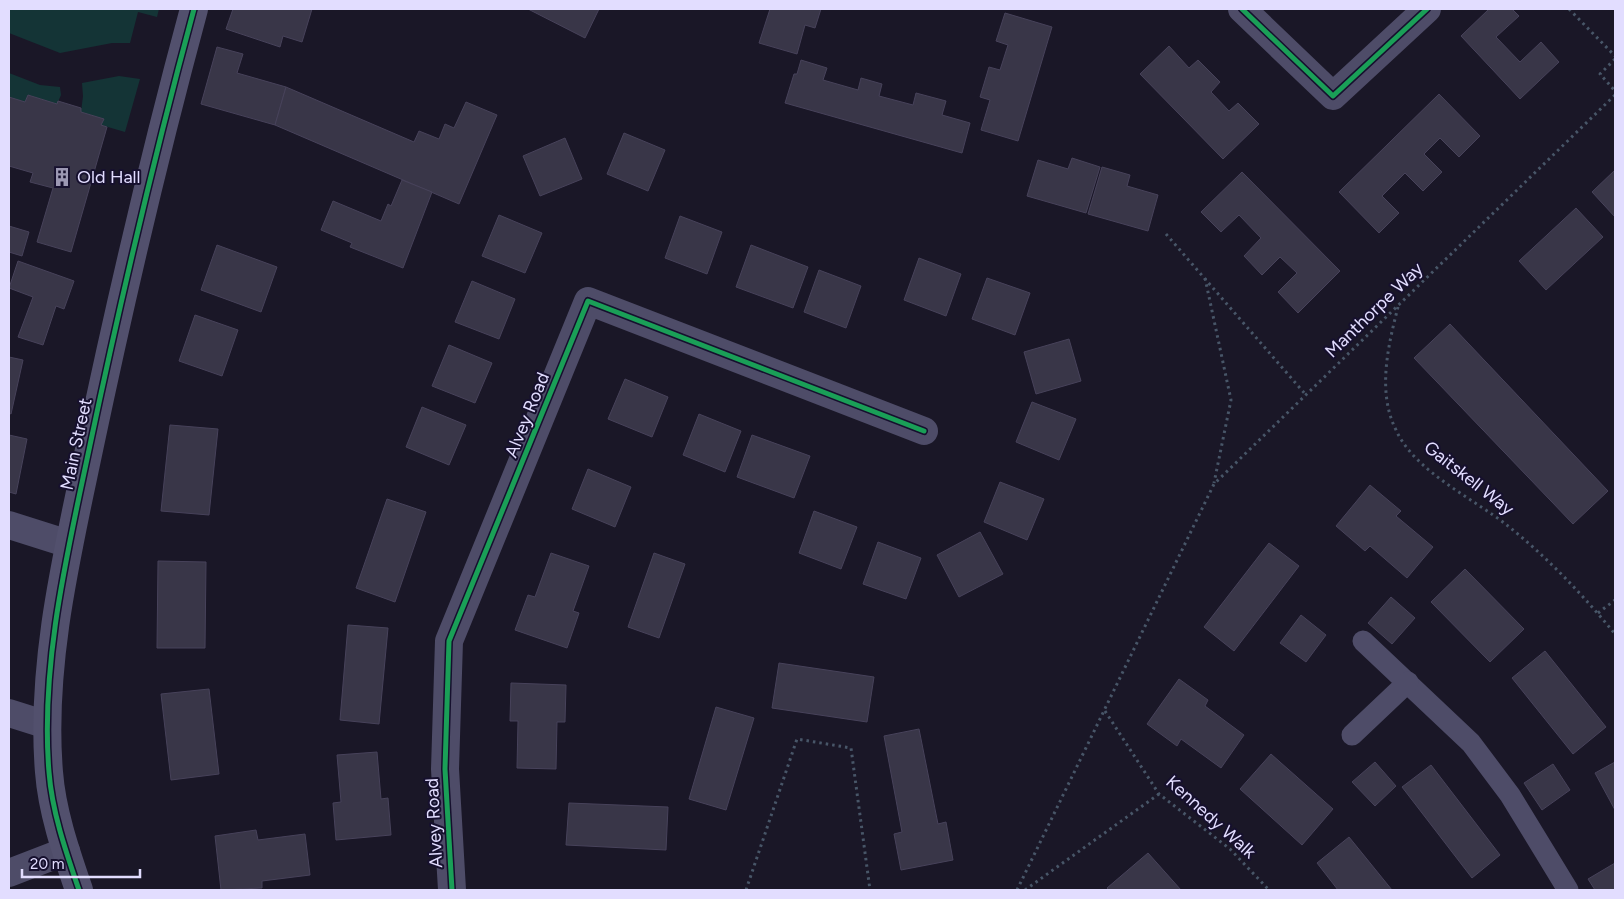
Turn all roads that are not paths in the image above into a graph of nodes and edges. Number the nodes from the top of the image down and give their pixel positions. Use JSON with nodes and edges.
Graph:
{"nodes":[{"id":1,"x":194,"y":9,"type":"edge"},
{"id":2,"x":1242,"y":9,"type":"edge"},
{"id":3,"x":1427,"y":9,"type":"edge"},
{"id":4,"x":924,"y":431,"type":"dead end"},
{"id":5,"x":9,"y":525,"type":"edge"},
{"id":6,"x":69,"y":544,"type":"junction"},
{"id":7,"x":1363,"y":641,"type":"dead end"},
{"id":8,"x":1408,"y":682,"type":"junction"},
{"id":9,"x":9,"y":713,"type":"edge"},
{"id":10,"x":47,"y":725,"type":"junction"},
{"id":11,"x":1352,"y":735,"type":"dead end"},
{"id":12,"x":66,"y":852,"type":"junction"},
{"id":13,"x":9,"y":873,"type":"edge"},
{"id":14,"x":79,"y":890,"type":"edge"},
{"id":15,"x":452,"y":890,"type":"edge"},
{"id":16,"x":1568,"y":890,"type":"edge"}],
"edges":[{"from":1,"to":6,"type":"street","name":"Main Street"},
{"from":2,"to":3,"type":"street"},
{"from":4,"to":15,"type":"street","name":"Alvey Road"},
{"from":5,"to":6,"type":"street"},
{"from":6,"to":10,"type":"street","name":"Main Street"},
{"from":7,"to":8,"type":"lane"},
{"from":8,"to":11,"type":"lane"},
{"from":8,"to":16,"type":"lane"},
{"from":9,"to":10,"type":"street"},
{"from":10,"to":12,"type":"street","name":"Main Street"},
{"from":12,"to":13,"type":"street"},
{"from":12,"to":14,"type":"street","name":"Main Street"}]}
